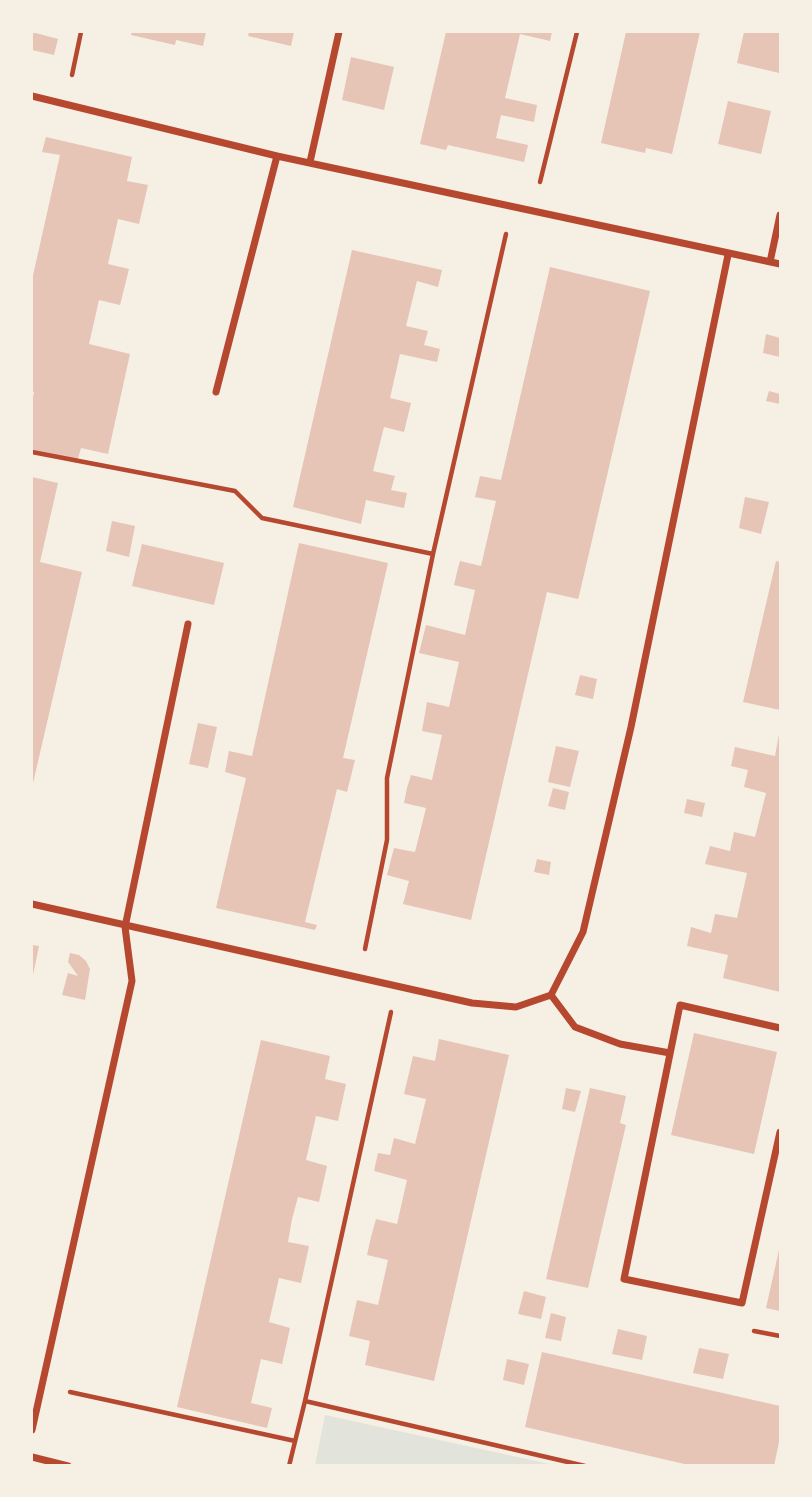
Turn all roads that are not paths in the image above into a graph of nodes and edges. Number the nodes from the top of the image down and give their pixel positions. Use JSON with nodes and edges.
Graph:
{"nodes":[{"id":1,"x":339,"y":32,"type":"edge"},
{"id":2,"x":32,"y":96,"type":"edge"},
{"id":3,"x":277,"y":156,"type":"junction"},
{"id":4,"x":310,"y":162,"type":"junction"},
{"id":5,"x":780,"y":215,"type":"edge"},
{"id":6,"x":728,"y":254,"type":"junction"},
{"id":7,"x":770,"y":262,"type":"junction"},
{"id":8,"x":780,"y":264,"type":"edge"},
{"id":9,"x":216,"y":392,"type":"dead end"},
{"id":10,"x":188,"y":624,"type":"dead end"},
{"id":11,"x":32,"y":904,"type":"edge"},
{"id":12,"x":125,"y":926,"type":"junction"},
{"id":13,"x":551,"y":995,"type":"junction"},
{"id":14,"x":780,"y":1028,"type":"edge"},
{"id":15,"x":670,"y":1053,"type":"junction"},
{"id":16,"x":780,"y":1132,"type":"edge"},
{"id":17,"x":32,"y":1430,"type":"edge"},
{"id":18,"x":32,"y":1457,"type":"edge"},
{"id":19,"x":68,"y":1465,"type":"edge"}],
"edges":[{"from":1,"to":4,"type":"street"},
{"from":2,"to":3,"type":"street"},
{"from":3,"to":4,"type":"street"},
{"from":3,"to":9,"type":"street"},
{"from":4,"to":6,"type":"street"},
{"from":5,"to":7,"type":"street"},
{"from":6,"to":7,"type":"street"},
{"from":6,"to":13,"type":"street"},
{"from":7,"to":8,"type":"street"},
{"from":10,"to":12,"type":"street"},
{"from":11,"to":12,"type":"street"},
{"from":12,"to":13,"type":"street"},
{"from":12,"to":17,"type":"street"},
{"from":13,"to":15,"type":"street"},
{"from":14,"to":15,"type":"street"},
{"from":15,"to":16,"type":"street"},
{"from":18,"to":19,"type":"street"}]}
